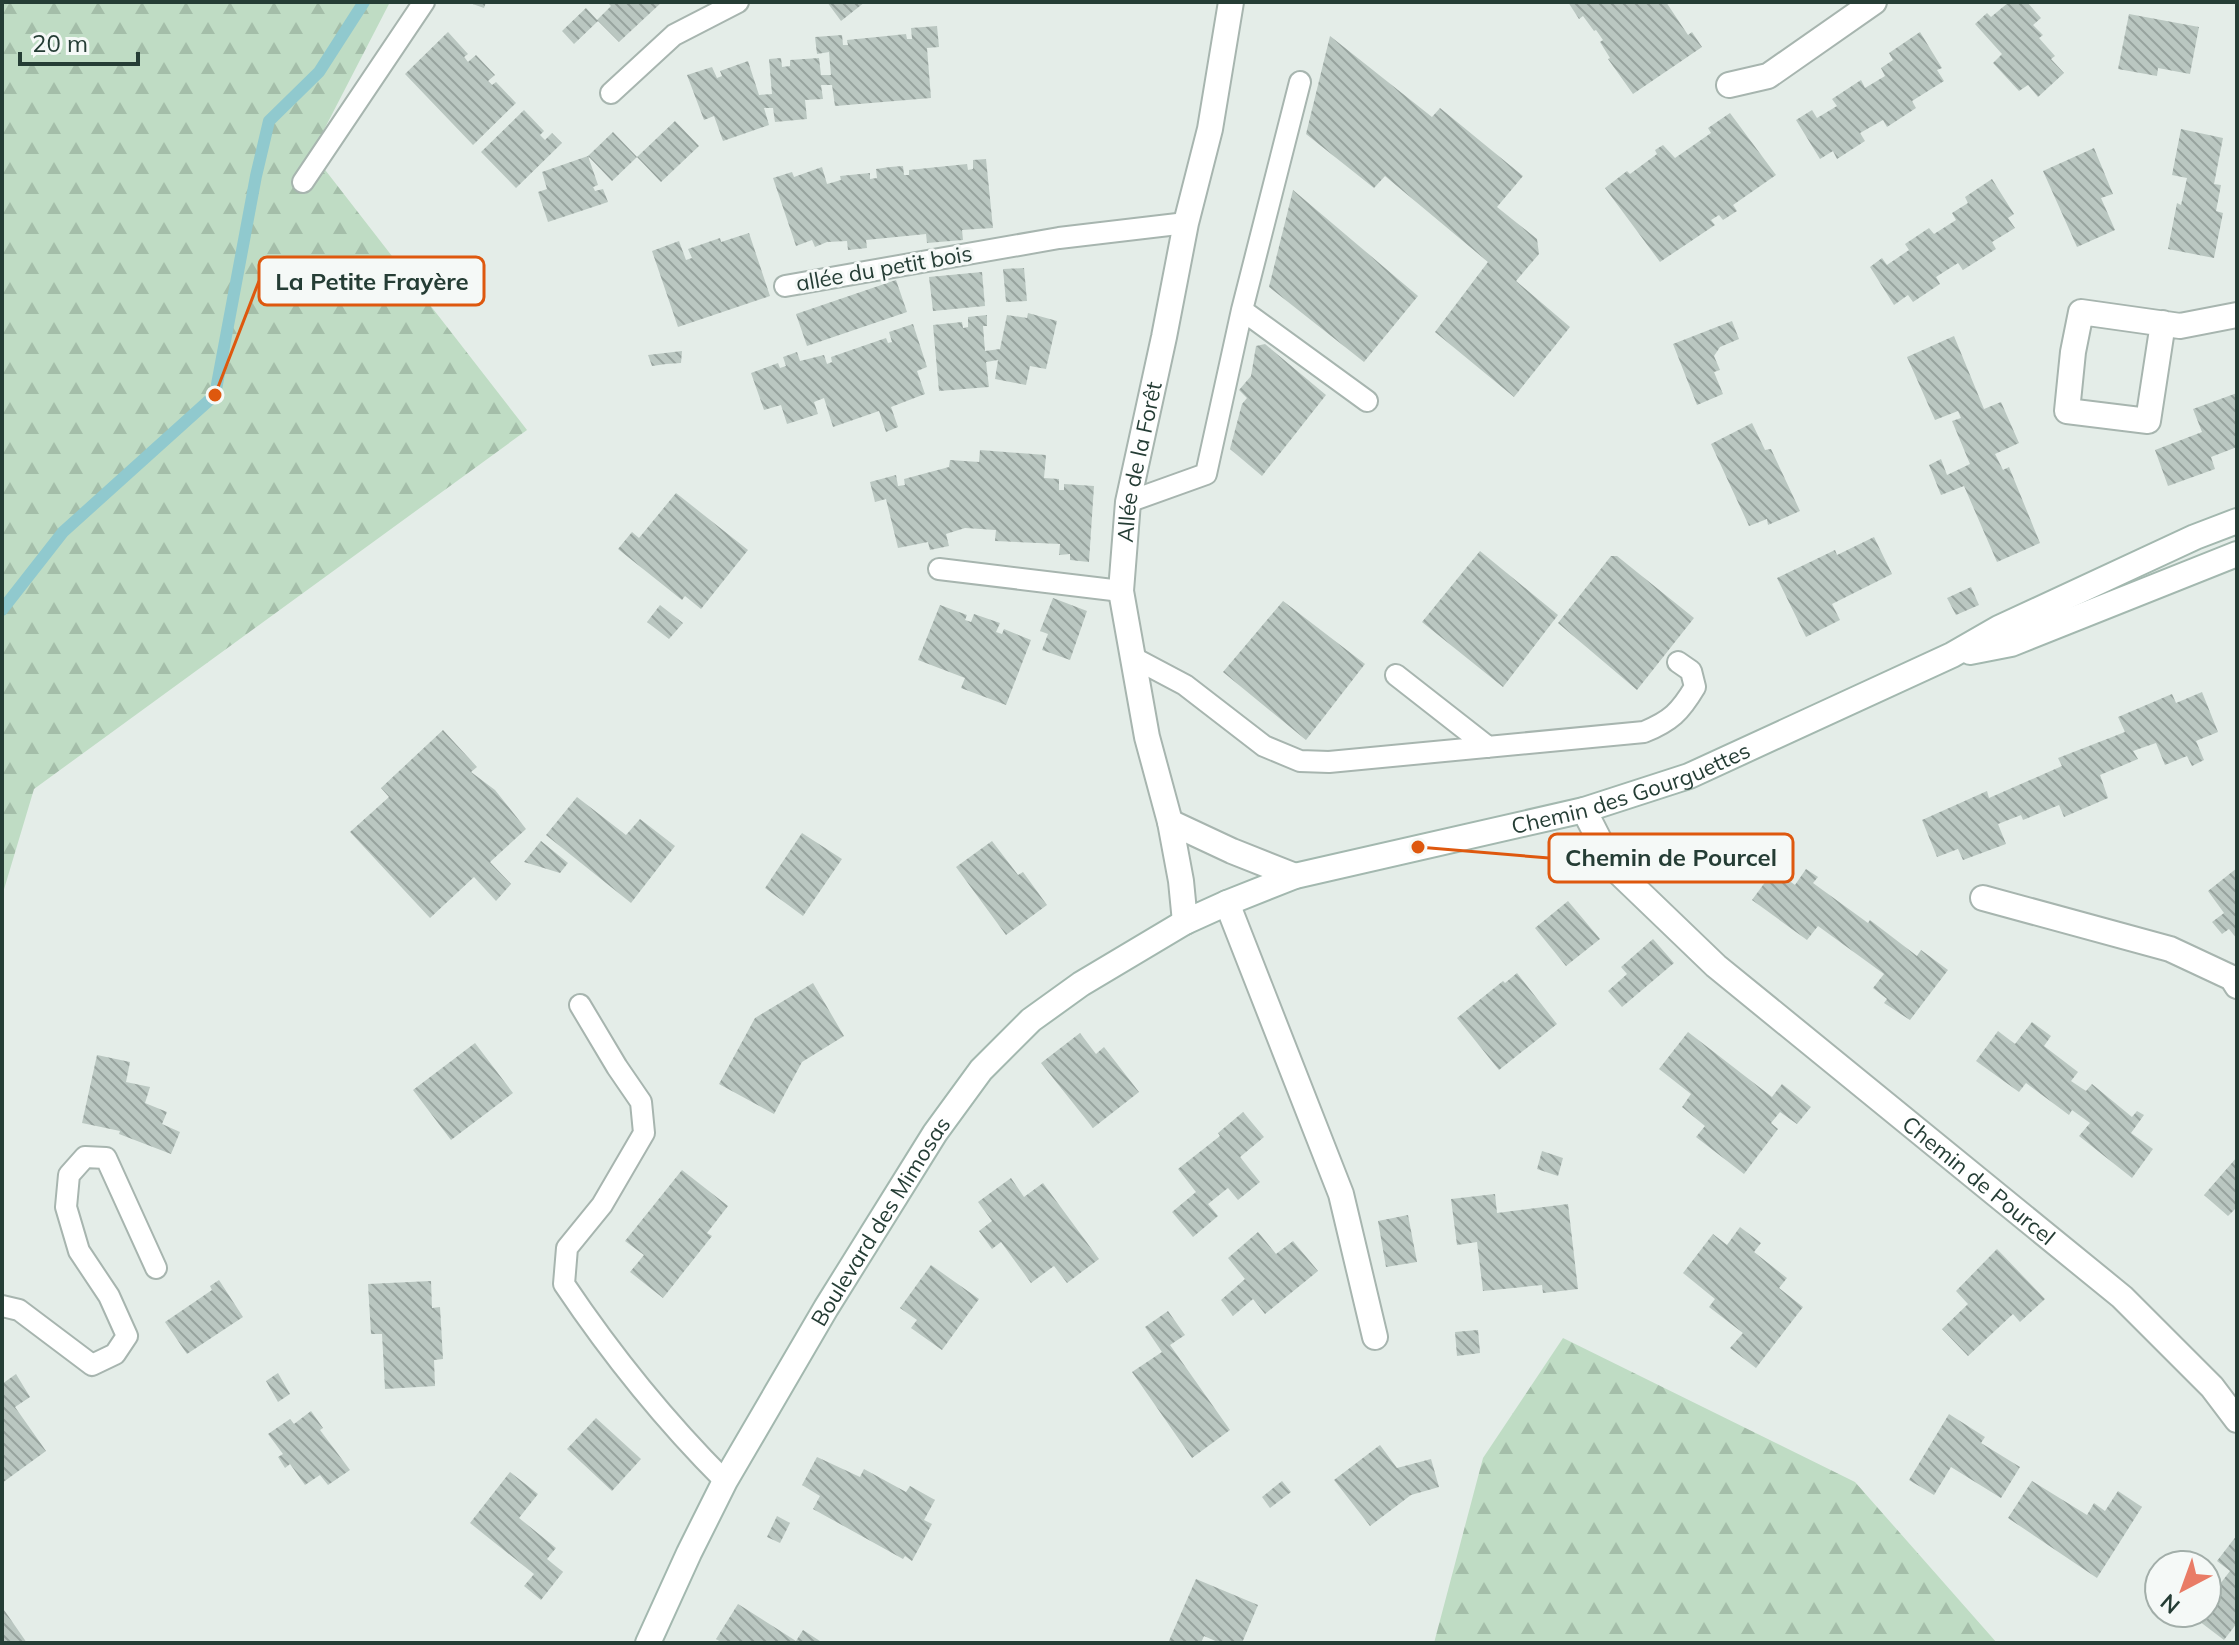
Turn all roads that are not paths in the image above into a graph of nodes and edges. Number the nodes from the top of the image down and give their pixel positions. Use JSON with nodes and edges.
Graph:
{"nodes":[{"id":1,"x":424,"y":2,"type":"edge"},
{"id":2,"x":737,"y":2,"type":"edge"},
{"id":3,"x":1231,"y":2,"type":"edge"},
{"id":4,"x":1874,"y":2,"type":"edge"},
{"id":5,"x":1300,"y":82,"type":"dead end"},
{"id":6,"x":1729,"y":85,"type":"dead end"},
{"id":7,"x":611,"y":93,"type":"dead end"},
{"id":8,"x":303,"y":182,"type":"dead end"},
{"id":9,"x":1186,"y":223,"type":"junction"},
{"id":10,"x":785,"y":286,"type":"dead end"},
{"id":11,"x":1242,"y":310,"type":"junction"},
{"id":12,"x":2237,"y":315,"type":"edge"},
{"id":13,"x":2163,"y":323,"type":"junction"},
{"id":14,"x":1367,"y":401,"type":"dead end"},
{"id":15,"x":1128,"y":502,"type":"junction"},
{"id":16,"x":2237,"y":521,"type":"edge"},
{"id":17,"x":2237,"y":554,"type":"edge"},
{"id":18,"x":939,"y":569,"type":"dead end"},
{"id":19,"x":1121,"y":591,"type":"junction"},
{"id":20,"x":1952,"y":655,"type":"junction"},
{"id":21,"x":1134,"y":658,"type":"junction"},
{"id":22,"x":1678,"y":662,"type":"dead end"},
{"id":23,"x":1396,"y":675,"type":"dead end"},
{"id":24,"x":1488,"y":747,"type":"junction"},
{"id":25,"x":1584,"y":810,"type":"junction"},
{"id":26,"x":1170,"y":822,"type":"junction"},
{"id":27,"x":1295,"y":876,"type":"junction"},
{"id":28,"x":1983,"y":898,"type":"dead end"},
{"id":29,"x":1227,"y":903,"type":"junction"},
{"id":30,"x":1185,"y":922,"type":"junction"},
{"id":31,"x":2237,"y":986,"type":"edge"},
{"id":32,"x":580,"y":1005,"type":"dead end"},
{"id":33,"x":156,"y":1268,"type":"dead end"},
{"id":34,"x":2,"y":1306,"type":"edge"},
{"id":35,"x":1375,"y":1337,"type":"dead end"},
{"id":36,"x":2237,"y":1420,"type":"edge"},
{"id":37,"x":725,"y":1481,"type":"junction"},
{"id":38,"x":648,"y":1643,"type":"edge"}],
"edges":[{"from":1,"to":8,"type":"lane"},
{"from":2,"to":7,"type":"lane"},
{"from":3,"to":9,"type":"street","name":"Allée de la Forêt"},
{"from":4,"to":6,"type":"street"},
{"from":5,"to":11,"type":"lane"},
{"from":9,"to":10,"type":"lane","name":"allée du petit bois"},
{"from":9,"to":15,"type":"street","name":"Allée de la Forêt"},
{"from":11,"to":14,"type":"lane"},
{"from":11,"to":15,"type":"lane"},
{"from":12,"to":13,"type":"street"},
{"from":13,"to":13,"type":"street"},
{"from":15,"to":19,"type":"street","name":"Allée de la Forêt"},
{"from":16,"to":20,"type":"street","name":"Chemin des Gourguettes"},
{"from":17,"to":20,"type":"street","name":"Chemin des Gourguettes"},
{"from":18,"to":19,"type":"lane"},
{"from":19,"to":21,"type":"street","name":"Allée de la Forêt"},
{"from":20,"to":25,"type":"street","name":"Chemin des Gourguettes"},
{"from":21,"to":24,"type":"lane"},
{"from":21,"to":26,"type":"street","name":"Allée de la Forêt"},
{"from":22,"to":24,"type":"lane"},
{"from":23,"to":24,"type":"lane"},
{"from":25,"to":27,"type":"street","name":"Chemin des Gourguettes"},
{"from":25,"to":36,"type":"street","name":"Chemin de Pourcel"},
{"from":26,"to":27,"type":"street"},
{"from":26,"to":30,"type":"street","name":"Allée de la Forêt"},
{"from":27,"to":29,"type":"street","name":"Chemin des Gourguettes"},
{"from":28,"to":31,"type":"street"},
{"from":29,"to":30,"type":"street","name":"Boulevard des Mimosas"},
{"from":29,"to":35,"type":"street"},
{"from":30,"to":37,"type":"street","name":"Boulevard des Mimosas"},
{"from":32,"to":37,"type":"lane"},
{"from":33,"to":34,"type":"lane"},
{"from":37,"to":38,"type":"street","name":"Boulevard des Mimosas"}]}
